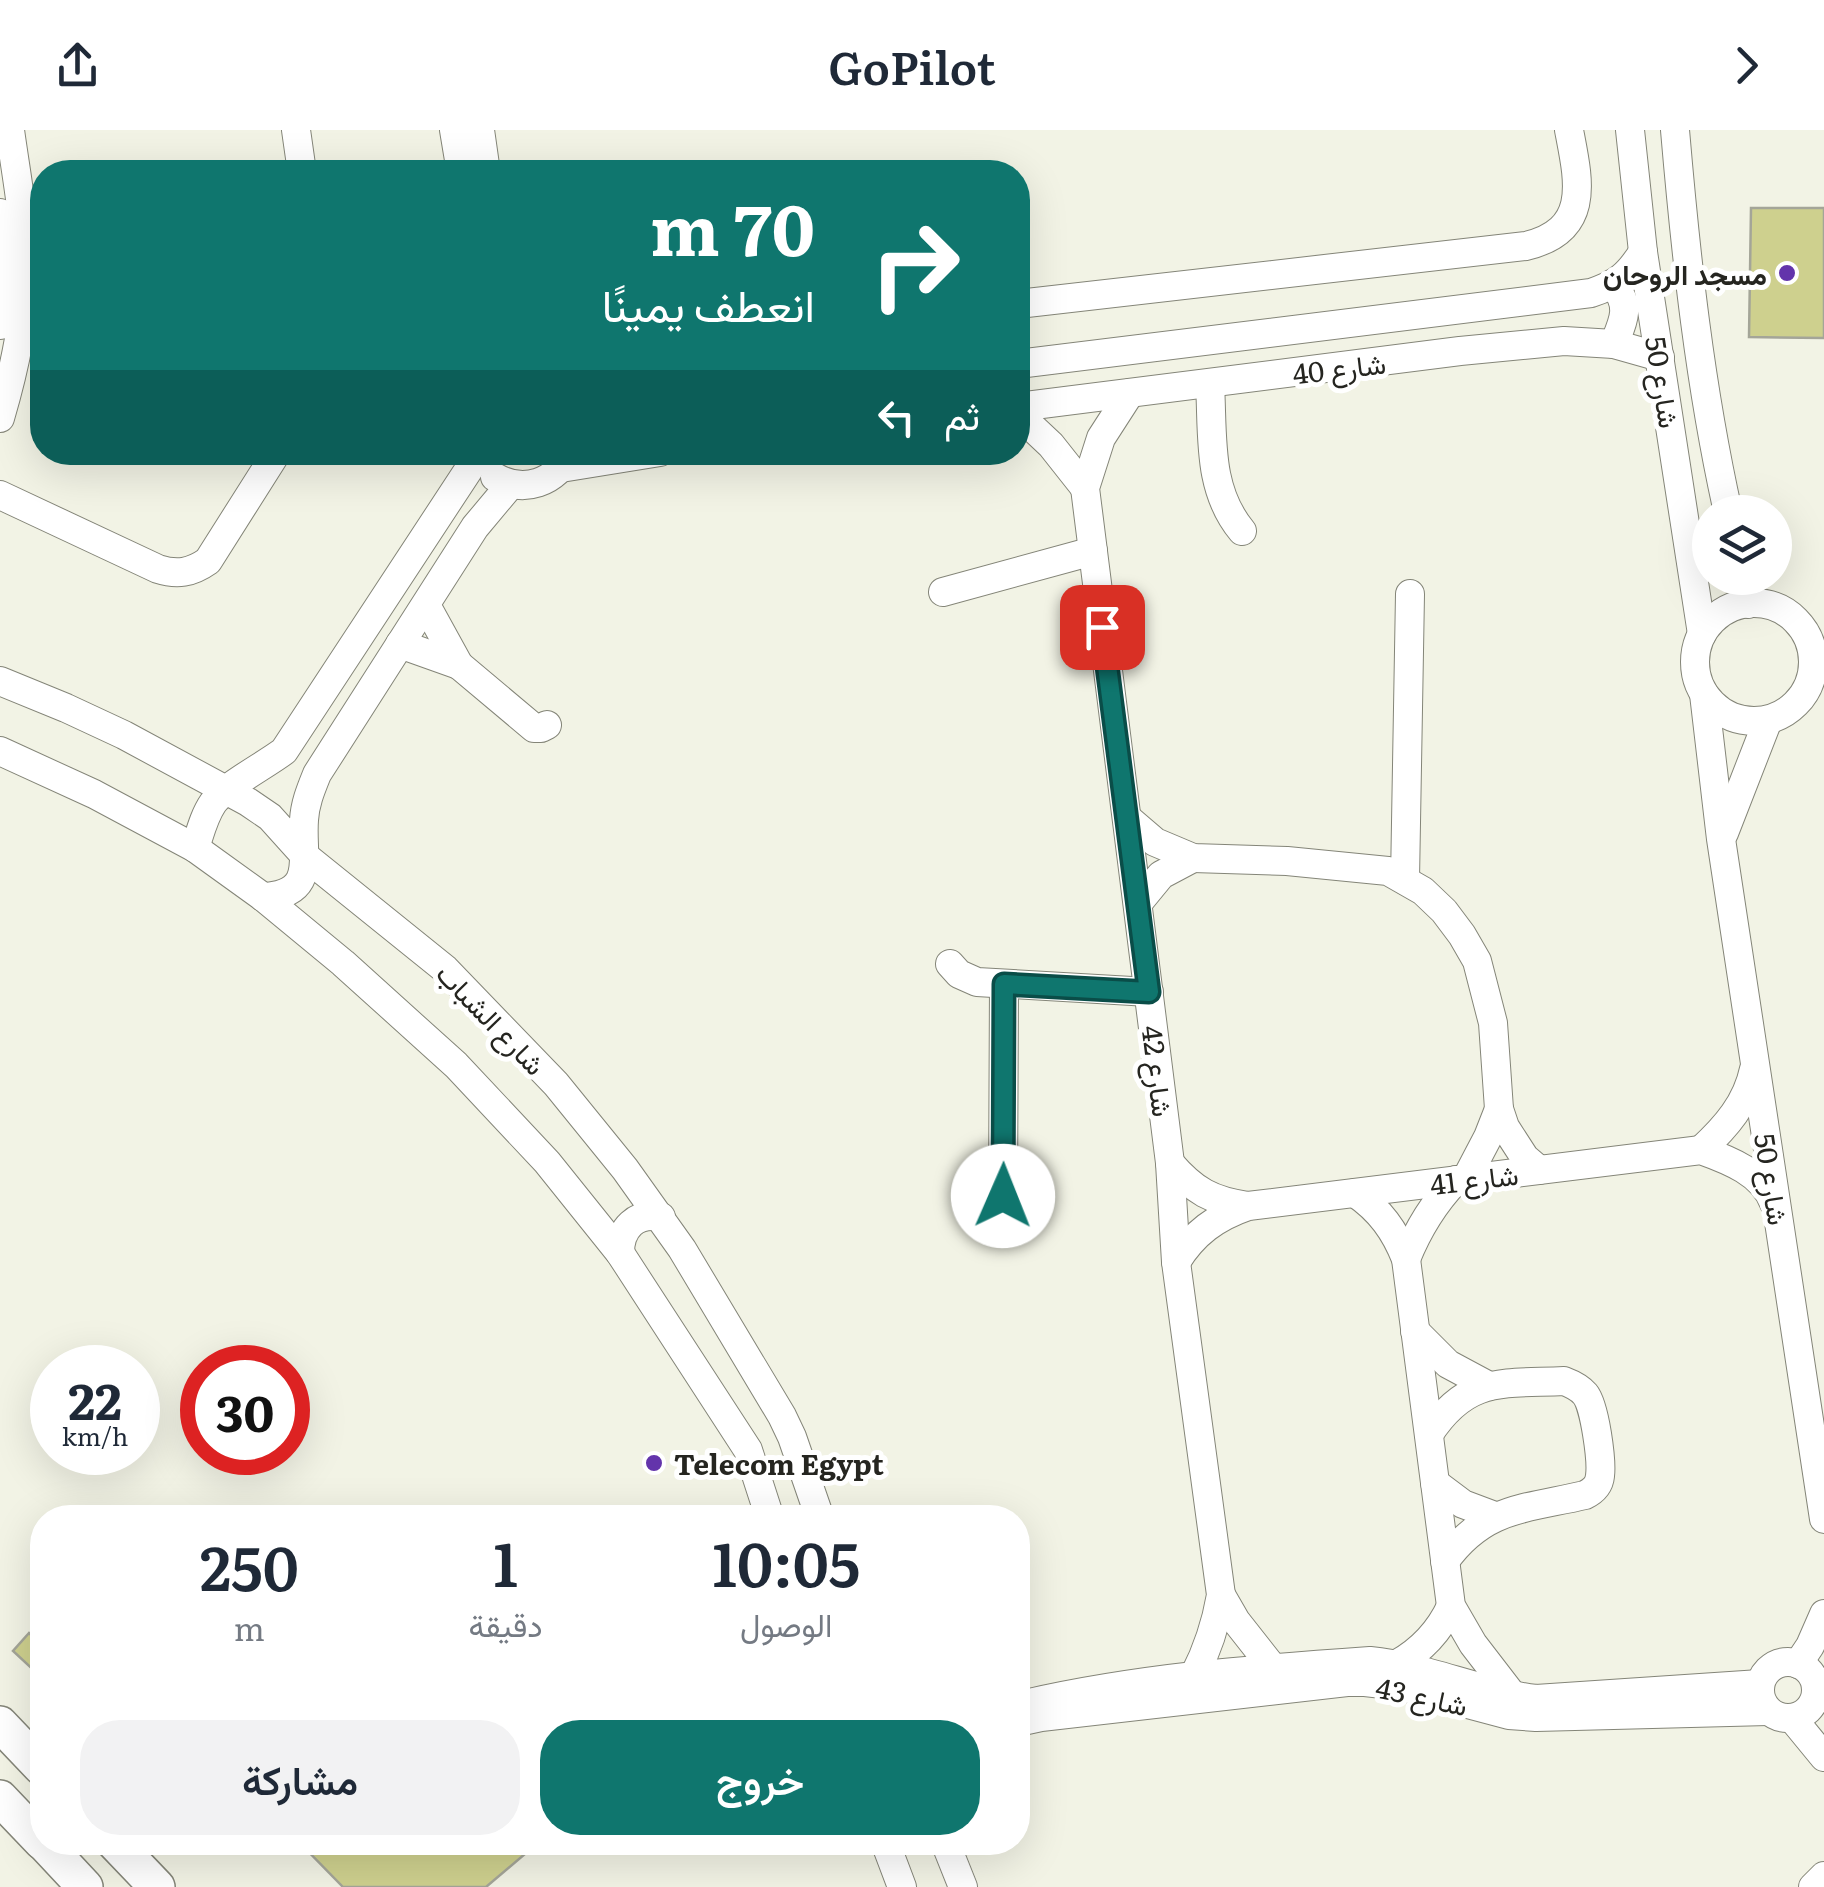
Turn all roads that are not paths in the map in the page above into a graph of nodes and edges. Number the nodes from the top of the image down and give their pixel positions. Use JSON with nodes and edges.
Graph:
{"nodes":[{"id":1,"x":10,"y":130,"type":"edge"},
{"id":2,"x":296,"y":130,"type":"edge"},
{"id":3,"x":454,"y":130,"type":"edge"},
{"id":4,"x":480,"y":130,"type":"edge"},
{"id":5,"x":1569,"y":130,"type":"edge"},
{"id":6,"x":1675,"y":130,"type":"edge"},
{"id":7,"x":1630,"y":134,"type":"edge"},
{"id":8,"x":300,"y":160,"type":"edge"},
{"id":9,"x":459,"y":160,"type":"edge"},
{"id":10,"x":484,"y":160,"type":"edge"},
{"id":11,"x":0,"y":214,"type":"edge"},
{"id":12,"x":1644,"y":252,"type":"junction"},
{"id":13,"x":1613,"y":285,"type":"junction"},
{"id":14,"x":1030,"y":303,"type":"edge"},
{"id":15,"x":0,"y":325,"type":"edge"},
{"id":16,"x":1614,"y":344,"type":"junction"},
{"id":17,"x":1660,"y":357,"type":"junction"},
{"id":18,"x":1030,"y":363,"type":"edge"},
{"id":19,"x":1210,"y":384,"type":"junction"},
{"id":20,"x":1130,"y":393,"type":"junction"},
{"id":21,"x":1030,"y":408,"type":"edge"},
{"id":22,"x":0,"y":418,"type":"edge"},
{"id":23,"x":1030,"y":422,"type":"edge"},
{"id":24,"x":269,"y":465,"type":"edge"},
{"id":25,"x":470,"y":465,"type":"edge"},
{"id":26,"x":484,"y":465,"type":"edge"},
{"id":27,"x":562,"y":465,"type":"edge"},
{"id":28,"x":511,"y":484,"type":"junction"},
{"id":29,"x":1085,"y":488,"type":"junction"},
{"id":30,"x":0,"y":495,"type":"edge"},
{"id":31,"x":1724,"y":495,"type":"edge"},
{"id":32,"x":1242,"y":531,"type":"dead end"},
{"id":33,"x":1093,"y":550,"type":"junction"},
{"id":34,"x":943,"y":592,"type":"dead end"},
{"id":35,"x":1410,"y":594,"type":"dead end"},
{"id":36,"x":1741,"y":595,"type":"edge"},
{"id":37,"x":1750,"y":595,"type":"edge"},
{"id":38,"x":426,"y":604,"type":"junction"},
{"id":39,"x":1702,"y":634,"type":"junction"},
{"id":40,"x":1815,"y":634,"type":"edge"},
{"id":41,"x":400,"y":644,"type":"junction"},
{"id":42,"x":459,"y":665,"type":"junction"},
{"id":43,"x":0,"y":681,"type":"edge"},
{"id":44,"x":1816,"y":682,"type":"edge"},
{"id":45,"x":1704,"y":694,"type":"junction"},
{"id":46,"x":1768,"y":720,"type":"junction"},
{"id":47,"x":547,"y":724,"type":"dead end"},
{"id":48,"x":0,"y":751,"type":"edge"},
{"id":49,"x":284,"y":751,"type":"junction"},
{"id":50,"x":317,"y":774,"type":"junction"},
{"id":51,"x":223,"y":791,"type":"junction"},
{"id":52,"x":1127,"y":818,"type":"junction"},
{"id":53,"x":1721,"y":839,"type":"junction"},
{"id":54,"x":195,"y":848,"type":"junction"},
{"id":55,"x":306,"y":857,"type":"junction"},
{"id":56,"x":1193,"y":858,"type":"junction"},
{"id":57,"x":1405,"y":880,"type":"junction"},
{"id":58,"x":263,"y":897,"type":"junction"},
{"id":59,"x":1138,"y":902,"type":"junction"},
{"id":60,"x":950,"y":964,"type":"dead end"},
{"id":61,"x":1004,"y":984,"type":"junction"},
{"id":62,"x":1149,"y":992,"type":"junction"},
{"id":63,"x":1755,"y":1063,"type":"junction"},
{"id":64,"x":1499,"y":1108,"type":"junction"},
{"id":65,"x":1701,"y":1150,"type":"junction"},
{"id":66,"x":1170,"y":1163,"type":"junction"},
{"id":67,"x":1539,"y":1170,"type":"junction"},
{"id":68,"x":1461,"y":1180,"type":"junction"},
{"id":69,"x":1356,"y":1193,"type":"junction"},
{"id":70,"x":1003,"y":1196,"type":"dead end"},
{"id":71,"x":1248,"y":1206,"type":"junction"},
{"id":72,"x":1778,"y":1214,"type":"junction"},
{"id":73,"x":661,"y":1217,"type":"junction"},
{"id":74,"x":620,"y":1252,"type":"junction"},
{"id":75,"x":1406,"y":1259,"type":"junction"},
{"id":76,"x":1176,"y":1262,"type":"junction"},
{"id":77,"x":1415,"y":1331,"type":"junction"},
{"id":78,"x":1488,"y":1386,"type":"junction"},
{"id":79,"x":1429,"y":1434,"type":"junction"},
{"id":80,"x":1435,"y":1484,"type":"junction"},
{"id":81,"x":766,"y":1505,"type":"edge"},
{"id":82,"x":816,"y":1505,"type":"edge"},
{"id":83,"x":1495,"y":1516,"type":"junction"},
{"id":84,"x":1824,"y":1519,"type":"edge"},
{"id":85,"x":1446,"y":1561,"type":"junction"},
{"id":86,"x":1221,"y":1595,"type":"junction"},
{"id":87,"x":1451,"y":1606,"type":"junction"},
{"id":88,"x":1824,"y":1614,"type":"edge"},
{"id":89,"x":1397,"y":1664,"type":"junction"},
{"id":90,"x":1798,"y":1664,"type":"junction"},
{"id":91,"x":1273,"y":1668,"type":"junction"},
{"id":92,"x":1194,"y":1676,"type":"junction"},
{"id":93,"x":1030,"y":1702,"type":"edge"},
{"id":94,"x":1529,"y":1704,"type":"junction"},
{"id":95,"x":1791,"y":1707,"type":"edge"},
{"id":96,"x":1030,"y":1719,"type":"edge"},
{"id":97,"x":0,"y":1724,"type":"edge"},
{"id":98,"x":30,"y":1755,"type":"edge"},
{"id":99,"x":1824,"y":1758,"type":"edge"},
{"id":100,"x":0,"y":1798,"type":"edge"},
{"id":101,"x":30,"y":1829,"type":"edge"},
{"id":102,"x":55,"y":1855,"type":"edge"},
{"id":103,"x":126,"y":1855,"type":"edge"},
{"id":104,"x":890,"y":1855,"type":"edge"},
{"id":105,"x":950,"y":1855,"type":"edge"},
{"id":106,"x":1824,"y":1876,"type":"edge"},
{"id":107,"x":86,"y":1887,"type":"edge"},
{"id":108,"x":156,"y":1887,"type":"edge"},
{"id":109,"x":902,"y":1887,"type":"edge"},
{"id":110,"x":963,"y":1887,"type":"edge"},
{"id":111,"x":1813,"y":1887,"type":"edge"}],
"edges":[{"from":1,"to":22,"type":"street"},
{"from":2,"to":8,"type":"street"},
{"from":3,"to":9,"type":"street"},
{"from":4,"to":10,"type":"street"},
{"from":5,"to":14,"type":"street"},
{"from":6,"to":7,"type":"street"},
{"from":6,"to":31,"type":"street","name":"شارع 50"},
{"from":7,"to":12,"type":"street","name":"شارع 50"},
{"from":11,"to":15,"type":"street"},
{"from":12,"to":13,"type":"street"},
{"from":12,"to":17,"type":"street","name":"شارع 50"},
{"from":13,"to":16,"type":"street"},
{"from":13,"to":18,"type":"street","name":"شارع 40"},
{"from":16,"to":17,"type":"street","name":"شارع 40"},
{"from":16,"to":19,"type":"street","name":"شارع 40"},
{"from":17,"to":39,"type":"street","name":"شارع 50"},
{"from":19,"to":20,"type":"street","name":"شارع 40"},
{"from":19,"to":32,"type":"street"},
{"from":20,"to":21,"type":"street","name":"شارع 40"},
{"from":20,"to":29,"type":"street","name":"شارع 42"},
{"from":23,"to":29,"type":"street"},
{"from":24,"to":30,"type":"street"},
{"from":25,"to":49,"type":"street"},
{"from":26,"to":28,"type":"street"},
{"from":27,"to":28,"type":"street"},
{"from":28,"to":38,"type":"street"},
{"from":29,"to":33,"type":"street","name":"شارع 42"},
{"from":33,"to":34,"type":"street"},
{"from":33,"to":52,"type":"street","name":"شارع 42"},
{"from":35,"to":57,"type":"street"},
{"from":36,"to":39,"type":"street"},
{"from":37,"to":40,"type":"street"},
{"from":38,"to":41,"type":"street"},
{"from":38,"to":42,"type":"street"},
{"from":39,"to":45,"type":"street"},
{"from":40,"to":44,"type":"street"},
{"from":41,"to":42,"type":"street"},
{"from":41,"to":50,"type":"street"},
{"from":42,"to":47,"type":"street"},
{"from":43,"to":51,"type":"street","name":"شارع الشباب"},
{"from":44,"to":46,"type":"street"},
{"from":45,"to":46,"type":"street"},
{"from":45,"to":53,"type":"street","name":"شارع 50"},
{"from":46,"to":53,"type":"street"},
{"from":48,"to":54,"type":"street"},
{"from":49,"to":50,"type":"street"},
{"from":49,"to":51,"type":"street"},
{"from":50,"to":55,"type":"street"},
{"from":51,"to":54,"type":"street"},
{"from":51,"to":55,"type":"street","name":"شارع الشباب"},
{"from":52,"to":56,"type":"street"},
{"from":52,"to":59,"type":"street","name":"شارع 42"},
{"from":53,"to":63,"type":"street","name":"شارع 50"},
{"from":54,"to":58,"type":"street"},
{"from":55,"to":58,"type":"street"},
{"from":55,"to":73,"type":"street","name":"شارع الشباب"},
{"from":56,"to":57,"type":"street"},
{"from":56,"to":59,"type":"street"},
{"from":57,"to":64,"type":"street"},
{"from":58,"to":74,"type":"street"},
{"from":59,"to":62,"type":"street","name":"شارع 42"},
{"from":60,"to":61,"type":"street"},
{"from":61,"to":62,"type":"street"},
{"from":61,"to":70,"type":"street"},
{"from":62,"to":66,"type":"street","name":"شارع 42"},
{"from":63,"to":65,"type":"street"},
{"from":63,"to":72,"type":"street","name":"شارع 50"},
{"from":64,"to":67,"type":"street"},
{"from":64,"to":68,"type":"street"},
{"from":65,"to":67,"type":"street","name":"شارع 41"},
{"from":65,"to":72,"type":"street"},
{"from":66,"to":71,"type":"street","name":"شارع 41"},
{"from":66,"to":76,"type":"street","name":"شارع 42"},
{"from":67,"to":68,"type":"street","name":"شارع 41"},
{"from":68,"to":69,"type":"street","name":"شارع 41"},
{"from":68,"to":75,"type":"street"},
{"from":69,"to":71,"type":"street","name":"شارع 41"},
{"from":69,"to":75,"type":"street"},
{"from":71,"to":76,"type":"street","name":"شارع 41"},
{"from":72,"to":84,"type":"street","name":"شارع 50"},
{"from":73,"to":74,"type":"street"},
{"from":73,"to":82,"type":"street","name":"شارع الشباب"},
{"from":74,"to":81,"type":"street"},
{"from":75,"to":77,"type":"street"},
{"from":76,"to":86,"type":"street","name":"شارع 42"},
{"from":77,"to":78,"type":"street"},
{"from":77,"to":79,"type":"street"},
{"from":78,"to":79,"type":"street"},
{"from":78,"to":83,"type":"street"},
{"from":79,"to":80,"type":"street"},
{"from":80,"to":83,"type":"street"},
{"from":80,"to":85,"type":"street"},
{"from":83,"to":85,"type":"street"},
{"from":85,"to":87,"type":"street"},
{"from":86,"to":91,"type":"street","name":"شارع 42"},
{"from":86,"to":92,"type":"street","name":"شارع 42"},
{"from":87,"to":89,"type":"street"},
{"from":87,"to":94,"type":"street"},
{"from":88,"to":90,"type":"street"},
{"from":89,"to":91,"type":"street","name":"شارع 43"},
{"from":89,"to":94,"type":"street","name":"شارع 43"},
{"from":90,"to":95,"type":"street"},
{"from":90,"to":95,"type":"street"},
{"from":91,"to":92,"type":"street","name":"شارع 43"},
{"from":92,"to":93,"type":"street","name":"شارع 43"},
{"from":94,"to":95,"type":"street","name":"شارع 43"},
{"from":94,"to":96,"type":"street","name":"شارع 43"},
{"from":95,"to":99,"type":"street"},
{"from":97,"to":98,"type":"main road"},
{"from":100,"to":101,"type":"main road"},
{"from":102,"to":107,"type":"main road"},
{"from":103,"to":108,"type":"main road"},
{"from":104,"to":109,"type":"street"},
{"from":105,"to":110,"type":"street"},
{"from":106,"to":111,"type":"street"}]}
